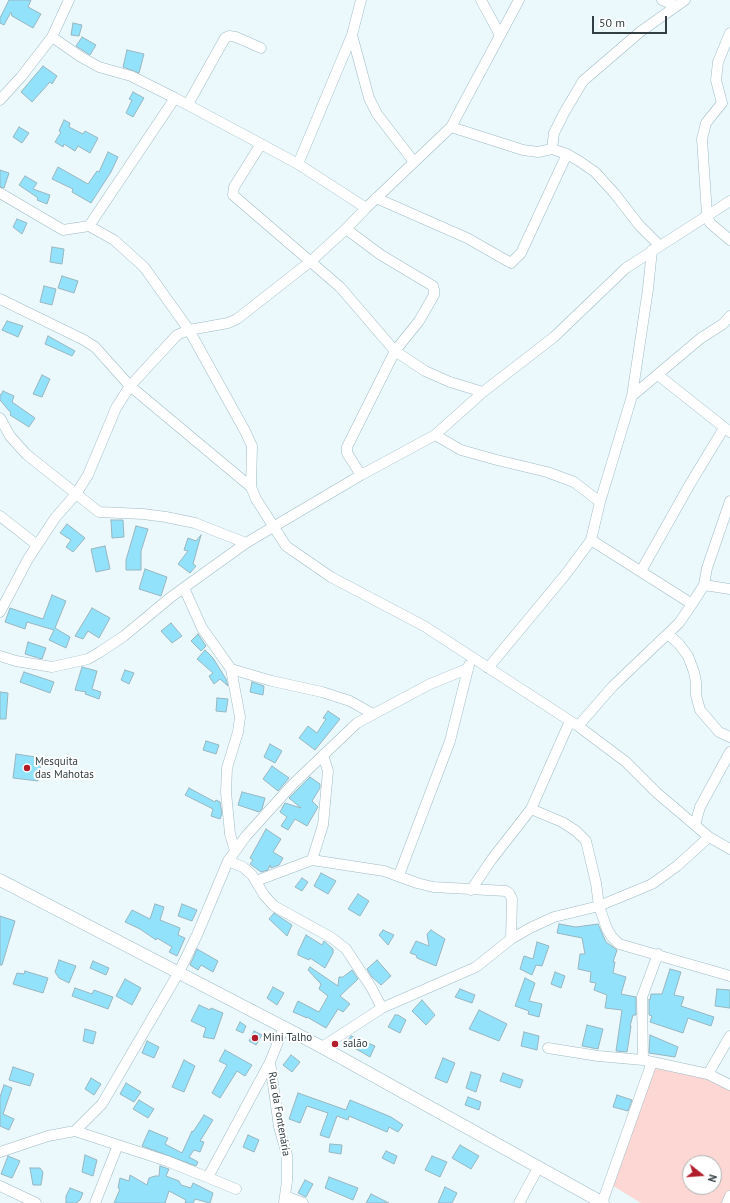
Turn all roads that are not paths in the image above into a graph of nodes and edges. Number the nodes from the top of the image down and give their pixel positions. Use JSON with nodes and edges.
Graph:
{"nodes":[{"id":1,"x":68,"y":0,"type":"edge"},
{"id":2,"x":481,"y":0,"type":"edge"},
{"id":3,"x":520,"y":0,"type":"edge"},
{"id":4,"x":662,"y":0,"type":"edge"},
{"id":5,"x":685,"y":0,"type":"edge"},
{"id":6,"x":358,"y":1,"type":"edge"},
{"id":7,"x":676,"y":6,"type":"junction"},
{"id":8,"x":730,"y":33,"type":"edge"},
{"id":9,"x":352,"y":35,"type":"junction"},
{"id":10,"x":500,"y":35,"type":"junction"},
{"id":11,"x":52,"y":37,"type":"junction"},
{"id":12,"x":261,"y":48,"type":"dead end"},
{"id":13,"x":175,"y":98,"type":"junction"},
{"id":14,"x":0,"y":100,"type":"edge"},
{"id":15,"x":188,"y":104,"type":"junction"},
{"id":16,"x":451,"y":127,"type":"junction"},
{"id":17,"x":261,"y":144,"type":"junction"},
{"id":18,"x":552,"y":149,"type":"junction"},
{"id":19,"x":567,"y":154,"type":"junction"},
{"id":20,"x":414,"y":162,"type":"junction"},
{"id":21,"x":298,"y":164,"type":"junction"},
{"id":22,"x":0,"y":193,"type":"edge"},
{"id":23,"x":376,"y":198,"type":"junction"},
{"id":24,"x":730,"y":201,"type":"edge"},
{"id":25,"x":366,"y":208,"type":"junction"},
{"id":26,"x":707,"y":214,"type":"junction"},
{"id":27,"x":90,"y":226,"type":"junction"},
{"id":28,"x":346,"y":229,"type":"junction"},
{"id":29,"x":730,"y":240,"type":"edge"},
{"id":30,"x":656,"y":247,"type":"junction"},
{"id":31,"x":311,"y":261,"type":"junction"},
{"id":32,"x":0,"y":299,"type":"edge"},
{"id":33,"x":730,"y":316,"type":"edge"},
{"id":34,"x":189,"y":330,"type":"junction"},
{"id":35,"x":396,"y":351,"type":"junction"},
{"id":36,"x":658,"y":375,"type":"junction"},
{"id":37,"x":130,"y":386,"type":"junction"},
{"id":38,"x":483,"y":392,"type":"junction"},
{"id":39,"x":632,"y":396,"type":"junction"},
{"id":40,"x":0,"y":418,"type":"edge"},
{"id":41,"x":727,"y":430,"type":"edge"},
{"id":42,"x":434,"y":435,"type":"junction"},
{"id":43,"x":361,"y":475,"type":"junction"},
{"id":44,"x":251,"y":488,"type":"junction"},
{"id":45,"x":76,"y":494,"type":"junction"},
{"id":46,"x":730,"y":501,"type":"edge"},
{"id":47,"x":600,"y":502,"type":"junction"},
{"id":48,"x":0,"y":516,"type":"edge"},
{"id":49,"x":273,"y":528,"type":"junction"},
{"id":50,"x":591,"y":540,"type":"junction"},
{"id":51,"x":246,"y":543,"type":"junction"},
{"id":52,"x":37,"y":545,"type":"junction"},
{"id":53,"x":641,"y":571,"type":"junction"},
{"id":54,"x":704,"y":585,"type":"junction"},
{"id":55,"x":184,"y":588,"type":"junction"},
{"id":56,"x":730,"y":588,"type":"edge"},
{"id":57,"x":692,"y":604,"type":"junction"},
{"id":58,"x":0,"y":612,"type":"edge"},
{"id":59,"x":668,"y":634,"type":"junction"},
{"id":60,"x":0,"y":656,"type":"edge"},
{"id":61,"x":472,"y":658,"type":"junction"},
{"id":62,"x":488,"y":668,"type":"junction"},
{"id":63,"x":231,"y":669,"type":"junction"},
{"id":64,"x":468,"y":669,"type":"junction"},
{"id":65,"x":372,"y":714,"type":"junction"},
{"id":66,"x":574,"y":724,"type":"junction"},
{"id":67,"x":730,"y":737,"type":"edge"},
{"id":68,"x":730,"y":752,"type":"edge"},
{"id":69,"x":323,"y":755,"type":"junction"},
{"id":70,"x":531,"y":809,"type":"junction"},
{"id":71,"x":695,"y":825,"type":"junction"},
{"id":72,"x":709,"y":837,"type":"junction"},
{"id":73,"x":730,"y":849,"type":"edge"},
{"id":74,"x":235,"y":851,"type":"junction"},
{"id":75,"x":312,"y":860,"type":"junction"},
{"id":76,"x":228,"y":861,"type":"junction"},
{"id":77,"x":399,"y":875,"type":"junction"},
{"id":78,"x":0,"y":880,"type":"edge"},
{"id":79,"x":256,"y":881,"type":"junction"},
{"id":80,"x":471,"y":890,"type":"junction"},
{"id":81,"x":599,"y":906,"type":"junction"},
{"id":82,"x":511,"y":939,"type":"junction"},
{"id":83,"x":658,"y":954,"type":"junction"},
{"id":84,"x":179,"y":972,"type":"junction"},
{"id":85,"x":730,"y":976,"type":"edge"},
{"id":86,"x":382,"y":1008,"type":"junction"},
{"id":87,"x":284,"y":1027,"type":"junction"},
{"id":88,"x":730,"y":1036,"type":"edge"},
{"id":89,"x":322,"y":1047,"type":"junction"},
{"id":90,"x":548,"y":1048,"type":"dead end"},
{"id":91,"x":647,"y":1061,"type":"junction"},
{"id":92,"x":270,"y":1062,"type":"junction"},
{"id":93,"x":708,"y":1074,"type":"junction"},
{"id":94,"x":730,"y":1085,"type":"edge"},
{"id":95,"x":75,"y":1131,"type":"junction"},
{"id":96,"x":118,"y":1145,"type":"junction"},
{"id":97,"x":0,"y":1152,"type":"edge"},
{"id":98,"x":538,"y":1168,"type":"junction"},
{"id":99,"x":208,"y":1177,"type":"junction"},
{"id":100,"x":0,"y":1186,"type":"edge"},
{"id":101,"x":236,"y":1189,"type":"dead end"},
{"id":102,"x":730,"y":1196,"type":"edge"},
{"id":103,"x":285,"y":1199,"type":"edge"},
{"id":104,"x":36,"y":1203,"type":"edge"},
{"id":105,"x":96,"y":1203,"type":"edge"},
{"id":106,"x":303,"y":1203,"type":"edge"},
{"id":107,"x":519,"y":1203,"type":"edge"},
{"id":108,"x":603,"y":1203,"type":"edge"},
{"id":109,"x":727,"y":1203,"type":"edge"}],
"edges":[{"from":1,"to":11,"type":"street"},
{"from":2,"to":10,"type":"street"},
{"from":3,"to":10,"type":"street"},
{"from":4,"to":7,"type":"street"},
{"from":5,"to":7,"type":"street"},
{"from":6,"to":9,"type":"street"},
{"from":7,"to":18,"type":"street"},
{"from":8,"to":26,"type":"street"},
{"from":9,"to":20,"type":"street"},
{"from":9,"to":21,"type":"street"},
{"from":10,"to":16,"type":"street"},
{"from":11,"to":13,"type":"street"},
{"from":11,"to":14,"type":"street"},
{"from":12,"to":15,"type":"street"},
{"from":13,"to":15,"type":"street"},
{"from":13,"to":27,"type":"street"},
{"from":15,"to":17,"type":"street"},
{"from":16,"to":18,"type":"street"},
{"from":16,"to":20,"type":"street"},
{"from":17,"to":21,"type":"street"},
{"from":17,"to":31,"type":"street"},
{"from":18,"to":19,"type":"street"},
{"from":19,"to":23,"type":"street"},
{"from":19,"to":30,"type":"street"},
{"from":20,"to":23,"type":"street"},
{"from":21,"to":25,"type":"street"},
{"from":22,"to":27,"type":"street"},
{"from":23,"to":25,"type":"street"},
{"from":24,"to":26,"type":"street"},
{"from":25,"to":28,"type":"street"},
{"from":26,"to":29,"type":"street"},
{"from":26,"to":30,"type":"street"},
{"from":27,"to":34,"type":"street"},
{"from":28,"to":31,"type":"street"},
{"from":28,"to":35,"type":"street"},
{"from":30,"to":38,"type":"street"},
{"from":30,"to":39,"type":"street"},
{"from":31,"to":34,"type":"street"},
{"from":31,"to":35,"type":"street"},
{"from":32,"to":37,"type":"street"},
{"from":33,"to":36,"type":"street"},
{"from":34,"to":37,"type":"street"},
{"from":34,"to":44,"type":"street"},
{"from":35,"to":38,"type":"street"},
{"from":35,"to":43,"type":"street"},
{"from":36,"to":39,"type":"street"},
{"from":36,"to":41,"type":"street"},
{"from":37,"to":44,"type":"street"},
{"from":37,"to":45,"type":"street"},
{"from":38,"to":42,"type":"street"},
{"from":39,"to":47,"type":"street"},
{"from":40,"to":45,"type":"street"},
{"from":41,"to":53,"type":"street"},
{"from":42,"to":43,"type":"street"},
{"from":42,"to":47,"type":"street"},
{"from":43,"to":49,"type":"street"},
{"from":44,"to":49,"type":"street"},
{"from":45,"to":51,"type":"street"},
{"from":45,"to":52,"type":"street"},
{"from":46,"to":54,"type":"street"},
{"from":47,"to":50,"type":"street"},
{"from":48,"to":52,"type":"street"},
{"from":49,"to":51,"type":"street"},
{"from":49,"to":61,"type":"street"},
{"from":50,"to":53,"type":"street"},
{"from":50,"to":62,"type":"street"},
{"from":51,"to":55,"type":"street"},
{"from":52,"to":58,"type":"street"},
{"from":53,"to":57,"type":"street"},
{"from":54,"to":56,"type":"street"},
{"from":54,"to":57,"type":"street"},
{"from":55,"to":60,"type":"street"},
{"from":55,"to":63,"type":"street"},
{"from":57,"to":59,"type":"street"},
{"from":59,"to":66,"type":"street"},
{"from":59,"to":67,"type":"street"},
{"from":61,"to":62,"type":"street"},
{"from":61,"to":64,"type":"street"},
{"from":62,"to":66,"type":"street"},
{"from":63,"to":65,"type":"street"},
{"from":63,"to":74,"type":"street"},
{"from":64,"to":65,"type":"street"},
{"from":64,"to":77,"type":"street"},
{"from":65,"to":69,"type":"street"},
{"from":66,"to":70,"type":"street"},
{"from":66,"to":71,"type":"street"},
{"from":68,"to":71,"type":"street"},
{"from":69,"to":74,"type":"street"},
{"from":69,"to":75,"type":"street"},
{"from":70,"to":80,"type":"street"},
{"from":70,"to":81,"type":"street"},
{"from":71,"to":72,"type":"street"},
{"from":72,"to":73,"type":"street"},
{"from":72,"to":81,"type":"street"},
{"from":74,"to":76,"type":"street"},
{"from":75,"to":77,"type":"street"},
{"from":75,"to":79,"type":"street"},
{"from":76,"to":79,"type":"street"},
{"from":76,"to":84,"type":"street"},
{"from":77,"to":80,"type":"street"},
{"from":78,"to":84,"type":"street"},
{"from":79,"to":86,"type":"street"},
{"from":80,"to":82,"type":"street"},
{"from":81,"to":82,"type":"street"},
{"from":81,"to":83,"type":"street"},
{"from":82,"to":86,"type":"street"},
{"from":83,"to":85,"type":"street"},
{"from":83,"to":91,"type":"street"},
{"from":84,"to":87,"type":"street"},
{"from":84,"to":95,"type":"street"},
{"from":86,"to":89,"type":"street"},
{"from":87,"to":89,"type":"street"},
{"from":87,"to":92,"type":"street","name":"Rua da Fontenária"},
{"from":88,"to":93,"type":"street"},
{"from":89,"to":98,"type":"street"},
{"from":90,"to":91,"type":"street"},
{"from":91,"to":93,"type":"street"},
{"from":91,"to":108,"type":"street"},
{"from":92,"to":99,"type":"street"},
{"from":92,"to":103,"type":"street","name":"Rua da Fontenária"},
{"from":93,"to":94,"type":"street"},
{"from":95,"to":96,"type":"street"},
{"from":95,"to":97,"type":"street"},
{"from":96,"to":99,"type":"street"},
{"from":96,"to":105,"type":"street"},
{"from":98,"to":107,"type":"street"},
{"from":98,"to":108,"type":"street"},
{"from":99,"to":101,"type":"street"},
{"from":100,"to":104,"type":"street"},
{"from":102,"to":109,"type":"street"},
{"from":103,"to":106,"type":"street"}]}
